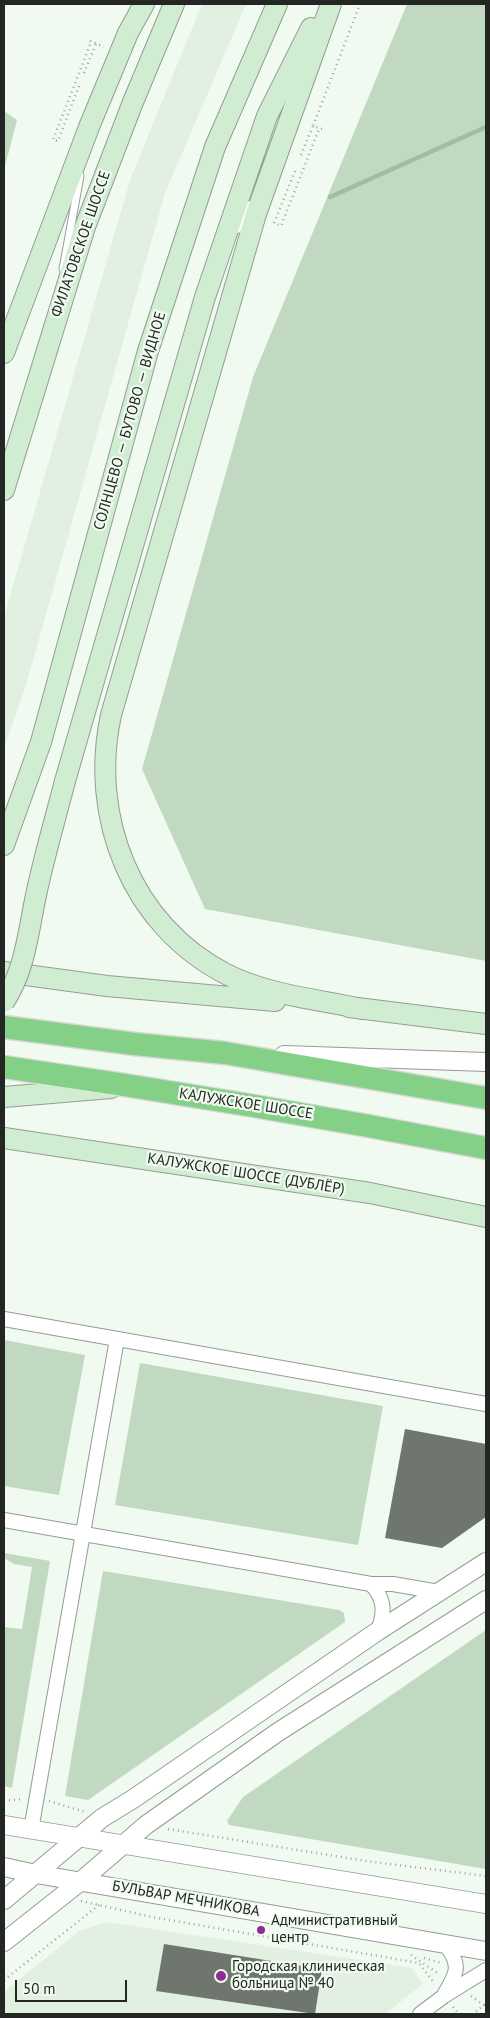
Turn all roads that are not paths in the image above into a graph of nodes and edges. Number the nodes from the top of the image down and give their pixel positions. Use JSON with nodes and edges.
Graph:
{"nodes":[{"id":1,"x":144,"y":4,"type":"edge"},
{"id":2,"x":174,"y":4,"type":"edge"},
{"id":3,"x":277,"y":4,"type":"edge"},
{"id":4,"x":324,"y":4,"type":"edge"},
{"id":5,"x":331,"y":4,"type":"edge"},
{"id":6,"x":89,"y":127,"type":"junction"},
{"id":7,"x":287,"y":129,"type":"junction"},
{"id":8,"x":205,"y":297,"type":"junction"},
{"id":9,"x":50,"y":336,"type":"junction"},
{"id":10,"x":4,"y":353,"type":"edge"},
{"id":11,"x":4,"y":490,"type":"edge"},
{"id":12,"x":4,"y":844,"type":"edge"},
{"id":13,"x":4,"y":972,"type":"edge"},
{"id":14,"x":4,"y":1002,"type":"edge"},
{"id":15,"x":362,"y":1008,"type":"junction"},
{"id":16,"x":4,"y":1016,"type":"edge"},
{"id":17,"x":486,"y":1024,"type":"edge"},
{"id":18,"x":4,"y":1027,"type":"edge"},
{"id":19,"x":36,"y":1032,"type":"junction"},
{"id":20,"x":225,"y":1053,"type":"junction"},
{"id":21,"x":486,"y":1062,"type":"edge"},
{"id":22,"x":4,"y":1067,"type":"edge"},
{"id":23,"x":137,"y":1086,"type":"junction"},
{"id":24,"x":4,"y":1097,"type":"edge"},
{"id":25,"x":486,"y":1098,"type":"edge"},
{"id":26,"x":4,"y":1138,"type":"edge"},
{"id":27,"x":486,"y":1148,"type":"edge"},
{"id":28,"x":486,"y":1217,"type":"edge"},
{"id":29,"x":4,"y":1319,"type":"edge"},
{"id":30,"x":117,"y":1339,"type":"junction"},
{"id":31,"x":486,"y":1404,"type":"edge"},
{"id":32,"x":4,"y":1520,"type":"edge"},
{"id":33,"x":82,"y":1533,"type":"junction"},
{"id":34,"x":486,"y":1562,"type":"edge"},
{"id":35,"x":371,"y":1584,"type":"junction"},
{"id":36,"x":438,"y":1592,"type":"junction"},
{"id":37,"x":484,"y":1602,"type":"edge"},
{"id":38,"x":378,"y":1631,"type":"junction"},
{"id":39,"x":4,"y":1825,"type":"edge"},
{"id":40,"x":31,"y":1830,"type":"junction"},
{"id":41,"x":79,"y":1838,"type":"junction"},
{"id":42,"x":123,"y":1844,"type":"junction"},
{"id":43,"x":4,"y":1867,"type":"edge"},
{"id":44,"x":36,"y":1874,"type":"junction"},
{"id":45,"x":81,"y":1881,"type":"junction"},
{"id":46,"x":4,"y":1900,"type":"edge"},
{"id":47,"x":486,"y":1904,"type":"edge"},
{"id":48,"x":4,"y":1942,"type":"edge"},
{"id":49,"x":445,"y":1944,"type":"junction"},
{"id":50,"x":486,"y":1951,"type":"edge"},
{"id":51,"x":486,"y":1970,"type":"edge"},
{"id":52,"x":444,"y":1996,"type":"junction"},
{"id":53,"x":420,"y":2014,"type":"edge"}],
"edges":[{"from":1,"to":6,"type":"main road"},
{"from":2,"to":9,"type":"main road","name":"ФИЛАТОВСКОЕ ШОССЕ"},
{"from":3,"to":12,"type":"main road","name":"СОЛНЦЕВО — БУТОВО — ВИДНОЕ"},
{"from":4,"to":8,"type":"main road"},
{"from":5,"to":7,"type":"main road"},
{"from":6,"to":9,"type":"lane"},
{"from":6,"to":10,"type":"main road"},
{"from":7,"to":8,"type":"lane"},
{"from":7,"to":15,"type":"main road"},
{"from":8,"to":14,"type":"main road","bridge":true},
{"from":9,"to":11,"type":"main road","name":"ФИЛАТОВСКОЕ ШОССЕ"},
{"from":13,"to":15,"type":"main road"},
{"from":15,"to":17,"type":"main road"},
{"from":16,"to":19,"type":"main road"},
{"from":18,"to":19,"type":"highway"},
{"from":19,"to":20,"type":"highway"},
{"from":20,"to":21,"type":"street"},
{"from":20,"to":25,"type":"highway"},
{"from":22,"to":23,"type":"highway","name":"КАЛУЖСКОЕ ШОССЕ"},
{"from":23,"to":24,"type":"main road"},
{"from":23,"to":27,"type":"highway","name":"КАЛУЖСКОЕ ШОССЕ"},
{"from":26,"to":28,"type":"main road","name":"КАЛУЖСКОЕ ШОССЕ (ДУБЛЁР)"},
{"from":29,"to":30,"type":"street"},
{"from":30,"to":31,"type":"street"},
{"from":30,"to":33,"type":"street"},
{"from":32,"to":33,"type":"street"},
{"from":33,"to":35,"type":"street"},
{"from":33,"to":40,"type":"street"},
{"from":34,"to":36,"type":"street"},
{"from":35,"to":36,"type":"street"},
{"from":35,"to":38,"type":"street"},
{"from":36,"to":38,"type":"street"},
{"from":37,"to":42,"type":"street"},
{"from":38,"to":41,"type":"street"},
{"from":39,"to":40,"type":"street"},
{"from":40,"to":41,"type":"street"},
{"from":41,"to":42,"type":"street"},
{"from":41,"to":44,"type":"street"},
{"from":42,"to":45,"type":"street"},
{"from":42,"to":47,"type":"street"},
{"from":43,"to":44,"type":"street","name":"БУЛЬВАР МЕЧНИКОВА"},
{"from":44,"to":45,"type":"street","name":"БУЛЬВАР МЕЧНИКОВА"},
{"from":44,"to":46,"type":"street"},
{"from":45,"to":48,"type":"street"},
{"from":45,"to":49,"type":"street","name":"БУЛЬВАР МЕЧНИКОВА"},
{"from":49,"to":50,"type":"street","name":"БУЛЬВАР МЕЧНИКОВА"},
{"from":49,"to":52,"type":"street"},
{"from":51,"to":52,"type":"street"},
{"from":52,"to":53,"type":"street"}]}
